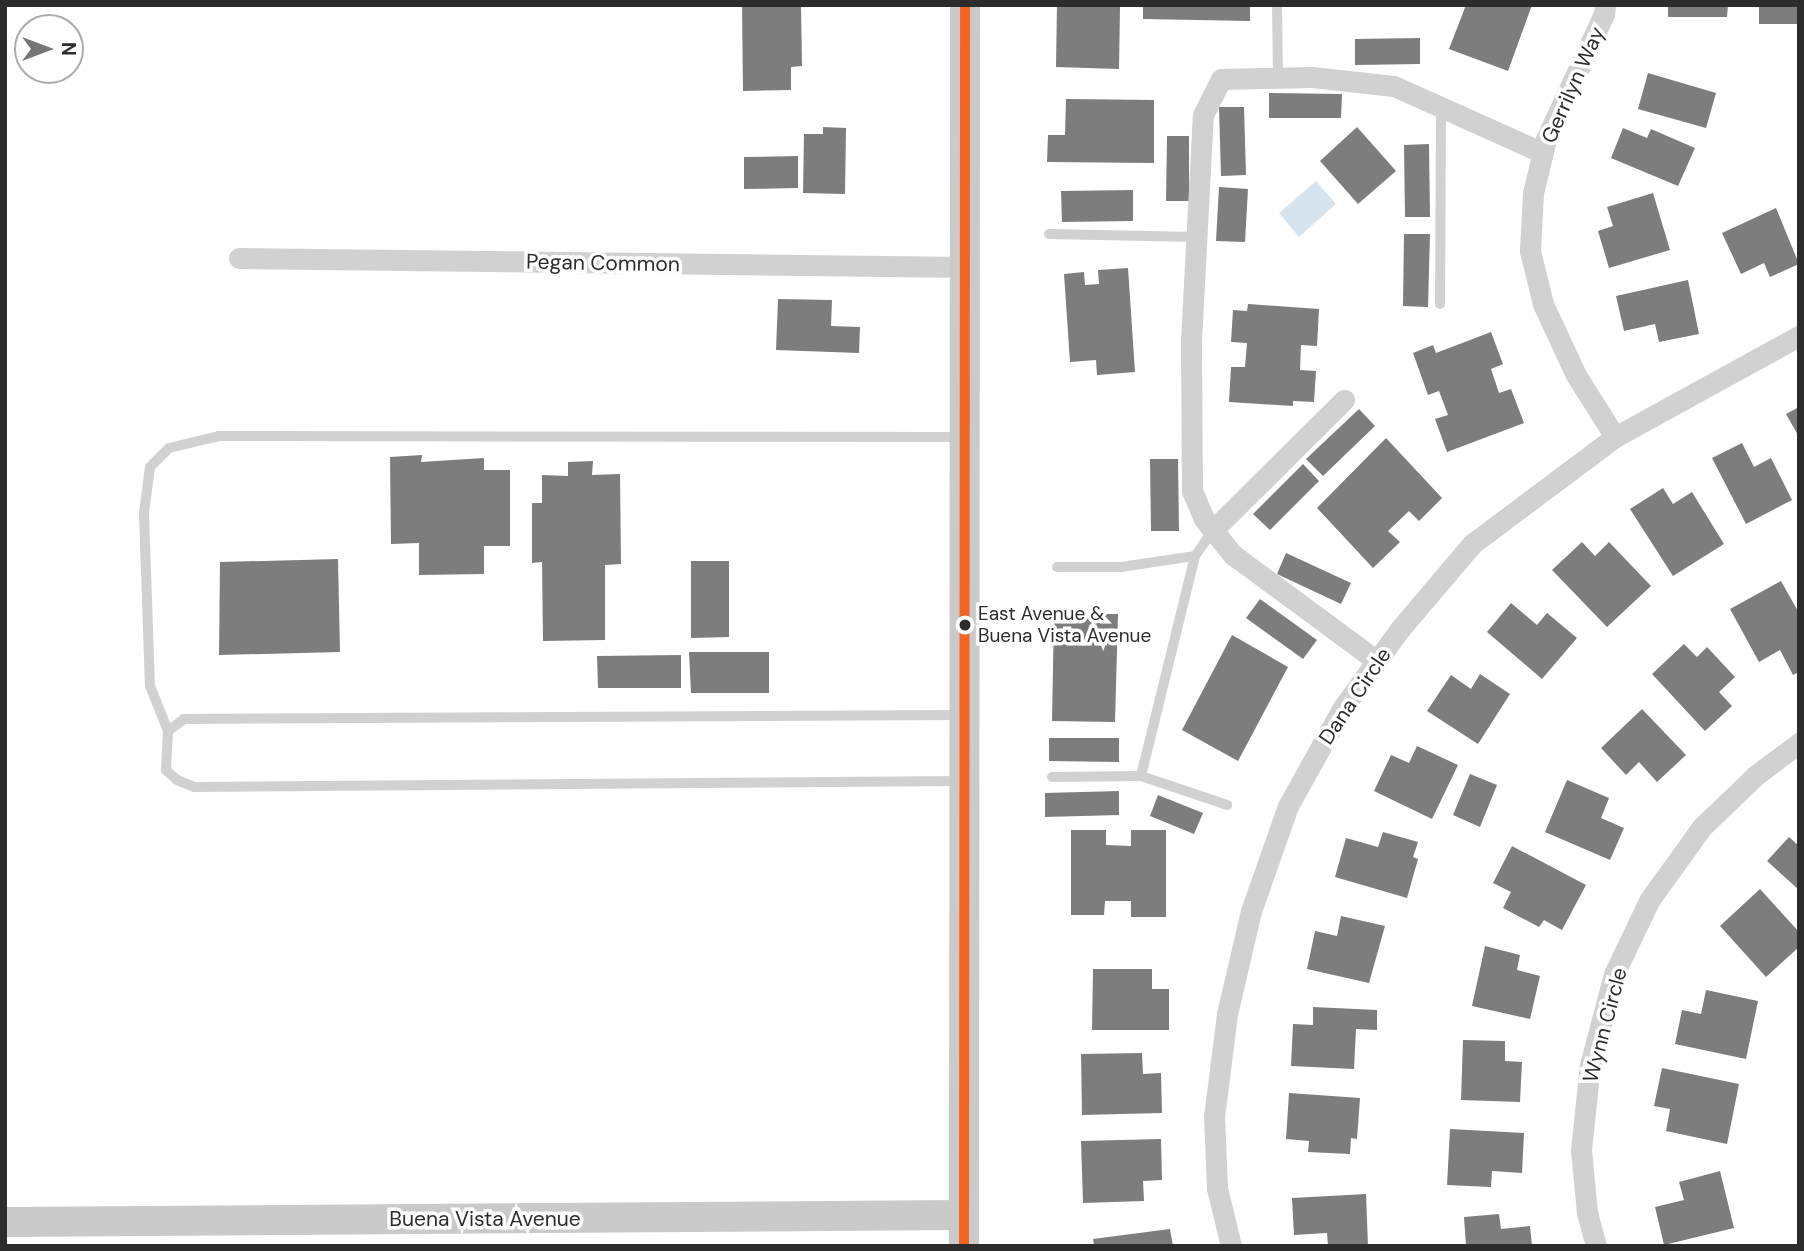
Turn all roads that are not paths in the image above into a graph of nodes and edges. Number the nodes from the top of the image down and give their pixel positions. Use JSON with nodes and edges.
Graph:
{"nodes":[{"id":1,"x":965,"y":5,"type":"edge"},
{"id":2,"x":1277,"y":5,"type":"edge"},
{"id":3,"x":1605,"y":5,"type":"edge"},
{"id":4,"x":1278,"y":77,"type":"junction"},
{"id":5,"x":1441,"y":108,"type":"junction"},
{"id":6,"x":1543,"y":153,"type":"junction"},
{"id":7,"x":1049,"y":234,"type":"dead end"},
{"id":8,"x":1197,"y":237,"type":"junction"},
{"id":9,"x":239,"y":258,"type":"dead end"},
{"id":10,"x":966,"y":267,"type":"junction"},
{"id":11,"x":1440,"y":304,"type":"dead end"},
{"id":12,"x":1799,"y":335,"type":"edge"},
{"id":13,"x":1344,"y":400,"type":"dead end"},
{"id":14,"x":966,"y":437,"type":"junction"},
{"id":15,"x":1615,"y":437,"type":"junction"},
{"id":16,"x":1213,"y":530,"type":"junction"},
{"id":17,"x":1195,"y":556,"type":"junction"},
{"id":18,"x":1057,"y":567,"type":"dead end"},
{"id":19,"x":1377,"y":660,"type":"junction"},
{"id":20,"x":965,"y":715,"type":"junction"},
{"id":21,"x":168,"y":732,"type":"junction"},
{"id":22,"x":1799,"y":743,"type":"edge"},
{"id":23,"x":1141,"y":776,"type":"junction"},
{"id":24,"x":1052,"y":777,"type":"dead end"},
{"id":25,"x":964,"y":781,"type":"junction"},
{"id":26,"x":1227,"y":804,"type":"dead end"},
{"id":27,"x":964,"y":1215,"type":"junction"},
{"id":28,"x":5,"y":1222,"type":"edge"},
{"id":29,"x":964,"y":1246,"type":"edge"},
{"id":30,"x":1231,"y":1246,"type":"edge"},
{"id":31,"x":1596,"y":1246,"type":"edge"}],
"edges":[{"from":1,"to":10,"type":"main road"},
{"from":2,"to":4,"type":"lane"},
{"from":3,"to":6,"type":"street","name":"Gerrilyn Way"},
{"from":4,"to":5,"type":"street"},
{"from":4,"to":8,"type":"street"},
{"from":5,"to":6,"type":"street"},
{"from":5,"to":11,"type":"lane"},
{"from":6,"to":15,"type":"street","name":"Gerrilyn Way"},
{"from":7,"to":8,"type":"lane"},
{"from":8,"to":16,"type":"street"},
{"from":9,"to":10,"type":"street","name":"Pegan Common"},
{"from":10,"to":14,"type":"main road"},
{"from":12,"to":15,"type":"street","name":"Dana Circle"},
{"from":13,"to":16,"type":"street"},
{"from":14,"to":20,"type":"main road"},
{"from":14,"to":21,"type":"lane"},
{"from":15,"to":19,"type":"street","name":"Dana Circle"},
{"from":16,"to":17,"type":"lane"},
{"from":16,"to":19,"type":"street"},
{"from":17,"to":18,"type":"lane"},
{"from":17,"to":23,"type":"lane"},
{"from":19,"to":30,"type":"street","name":"Dana Circle"},
{"from":20,"to":21,"type":"lane"},
{"from":20,"to":25,"type":"main road"},
{"from":21,"to":25,"type":"lane"},
{"from":22,"to":31,"type":"street","name":"Wynn Circle"},
{"from":23,"to":24,"type":"lane"},
{"from":23,"to":26,"type":"lane"},
{"from":25,"to":27,"type":"main road"},
{"from":27,"to":28,"type":"main road","name":"Buena Vista Avenue"},
{"from":27,"to":29,"type":"main road"}]}
